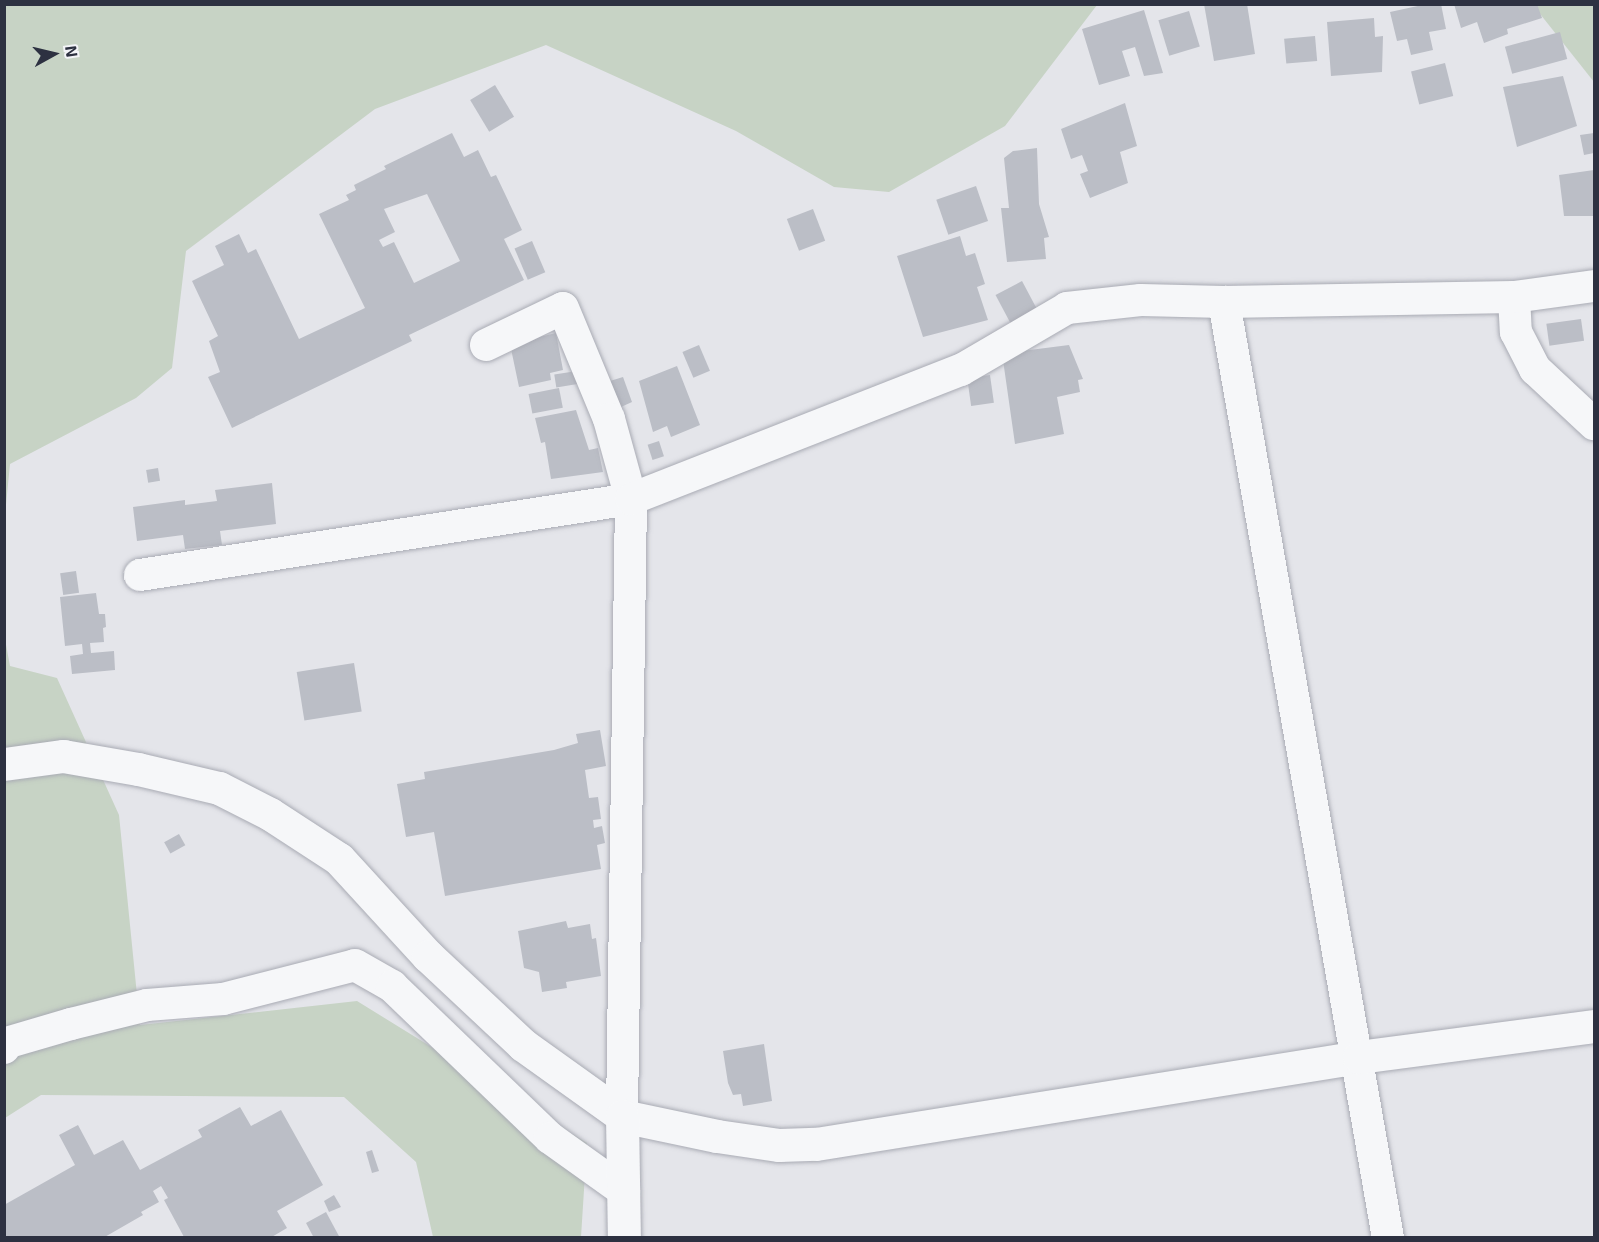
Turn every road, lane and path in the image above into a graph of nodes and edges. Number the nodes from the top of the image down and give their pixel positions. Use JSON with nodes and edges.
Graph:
{"nodes":[{"id":1,"x":1594,"y":286,"type":"edge"},
{"id":2,"x":1514,"y":297,"type":"junction"},
{"id":3,"x":1224,"y":302,"type":"junction"},
{"id":4,"x":486,"y":345,"type":"dead end"},
{"id":5,"x":1594,"y":424,"type":"edge"},
{"id":6,"x":631,"y":500,"type":"junction"},
{"id":7,"x":140,"y":575,"type":"dead end"},
{"id":8,"x":4,"y":764,"type":"edge"},
{"id":9,"x":1594,"y":1026,"type":"edge"},
{"id":10,"x":4,"y":1048,"type":"edge"},
{"id":11,"x":1359,"y":1057,"type":"junction"},
{"id":12,"x":622,"y":1116,"type":"junction"},
{"id":13,"x":624,"y":1191,"type":"junction"},
{"id":14,"x":624,"y":1238,"type":"edge"},
{"id":15,"x":1389,"y":1238,"type":"edge"}],
"edges":[{"from":1,"to":2,"type":"street"},
{"from":2,"to":3,"type":"street"},
{"from":2,"to":5,"type":"street"},
{"from":3,"to":6,"type":"street"},
{"from":3,"to":11,"type":"street"},
{"from":4,"to":6,"type":"street"},
{"from":6,"to":7,"type":"street"},
{"from":6,"to":12,"type":"street"},
{"from":8,"to":12,"type":"street"},
{"from":9,"to":11,"type":"street"},
{"from":10,"to":13,"type":"street"},
{"from":11,"to":12,"type":"street"},
{"from":11,"to":15,"type":"street"},
{"from":12,"to":13,"type":"street"},
{"from":13,"to":14,"type":"street"}]}
